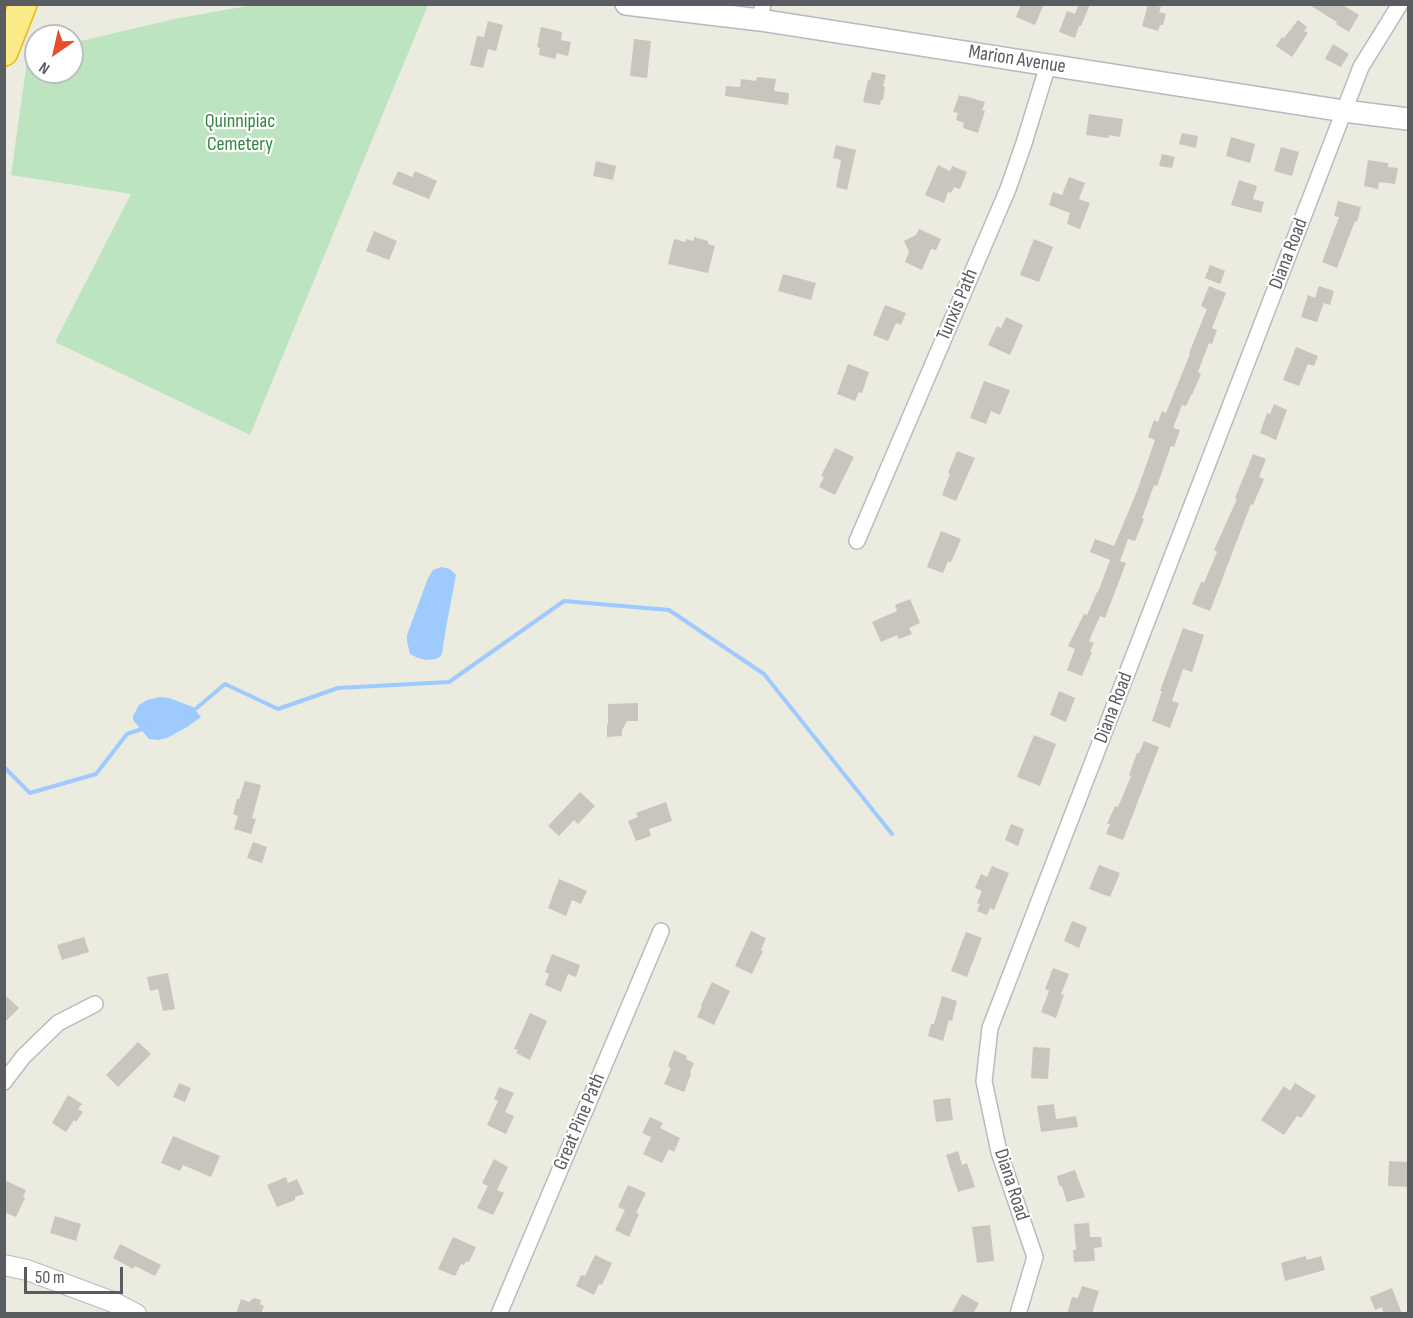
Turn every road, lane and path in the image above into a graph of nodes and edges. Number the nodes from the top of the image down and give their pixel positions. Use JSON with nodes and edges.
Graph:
{"nodes":[{"id":1,"x":23,"y":4,"type":"edge"},
{"id":2,"x":626,"y":4,"type":"edge"},
{"id":3,"x":1400,"y":4,"type":"edge"},
{"id":4,"x":761,"y":12,"type":"edge"},
{"id":5,"x":4,"y":52,"type":"edge"},
{"id":6,"x":1048,"y":65,"type":"junction"},
{"id":7,"x":1344,"y":111,"type":"junction"},
{"id":8,"x":1408,"y":119,"type":"edge"},
{"id":9,"x":857,"y":541,"type":"dead end"},
{"id":10,"x":661,"y":931,"type":"dead end"},
{"id":11,"x":95,"y":1004,"type":"dead end"},
{"id":12,"x":4,"y":1082,"type":"edge"},
{"id":13,"x":4,"y":1265,"type":"edge"},
{"id":14,"x":110,"y":1308,"type":"edge"},
{"id":15,"x":136,"y":1314,"type":"edge"},
{"id":16,"x":498,"y":1314,"type":"edge"},
{"id":17,"x":1018,"y":1314,"type":"edge"}],
"edges":[{"from":1,"to":5,"type":"highway"},
{"from":2,"to":4,"type":"main road","name":"Marion Avenue"},
{"from":3,"to":7,"type":"street","name":"Diana Road"},
{"from":4,"to":6,"type":"main road","name":"Marion Avenue"},
{"from":6,"to":7,"type":"main road","name":"Marion Avenue"},
{"from":6,"to":9,"type":"street","name":"Tunxis Path"},
{"from":7,"to":8,"type":"main road","name":"Marion Avenue"},
{"from":7,"to":17,"type":"street","name":"Diana Road"},
{"from":10,"to":16,"type":"street","name":"Great Pine Path"},
{"from":11,"to":12,"type":"street"},
{"from":13,"to":14,"type":"street"},
{"from":14,"to":15,"type":"street"}]}
